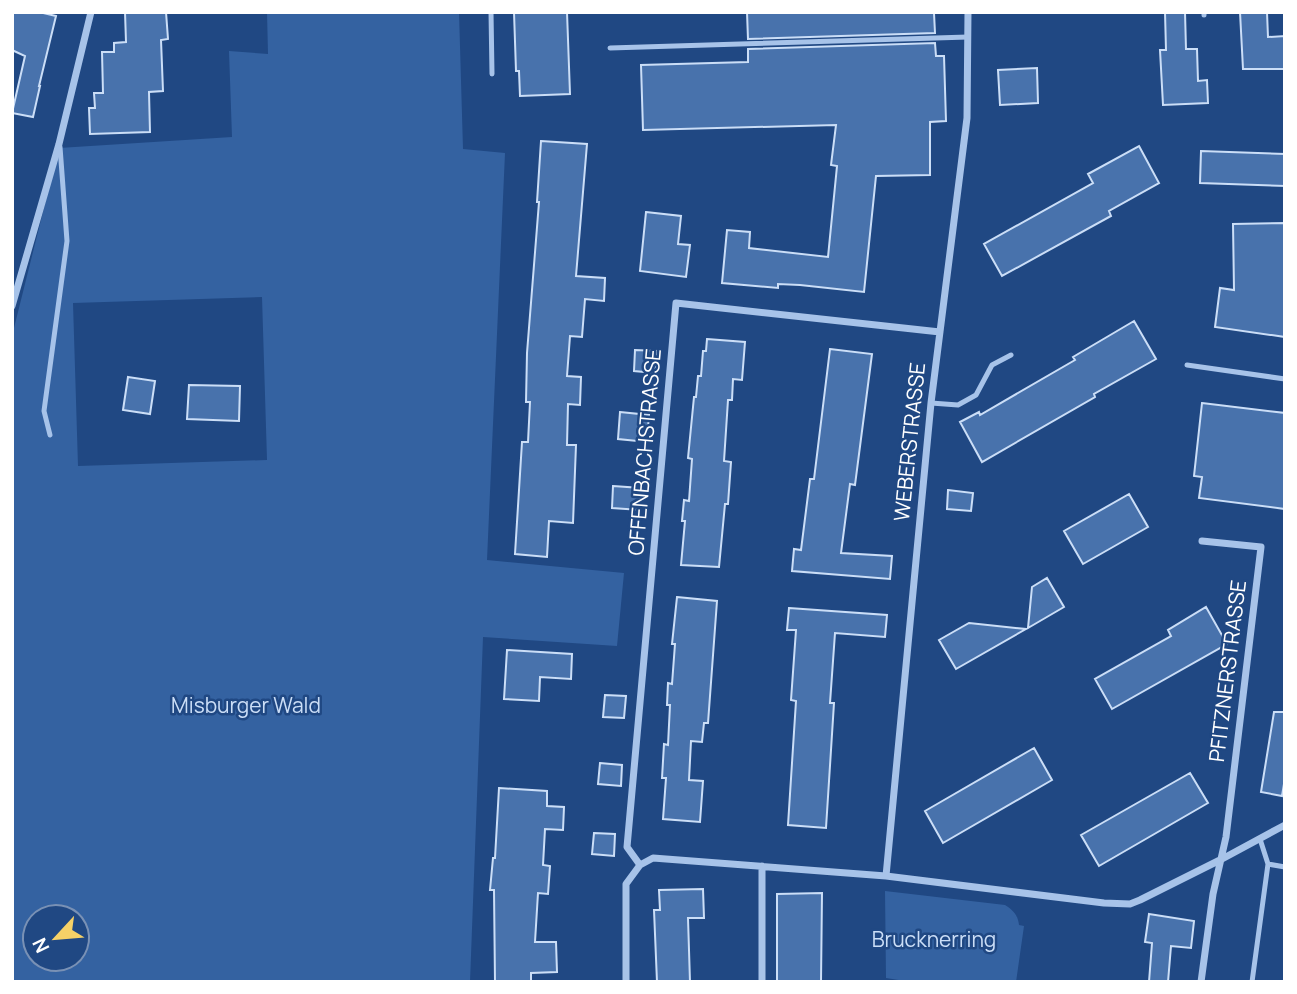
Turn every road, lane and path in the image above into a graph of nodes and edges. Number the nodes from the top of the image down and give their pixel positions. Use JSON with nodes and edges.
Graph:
{"nodes":[{"id":1,"x":91,"y":12,"type":"edge"},
{"id":2,"x":491,"y":12,"type":"edge"},
{"id":3,"x":968,"y":12,"type":"edge"},
{"id":4,"x":968,"y":37,"type":"junction"},
{"id":5,"x":610,"y":48,"type":"dead end"},
{"id":6,"x":492,"y":74,"type":"dead end"},
{"id":7,"x":59,"y":144,"type":"junction"},
{"id":8,"x":12,"y":306,"type":"edge"},
{"id":9,"x":940,"y":332,"type":"junction"},
{"id":10,"x":1011,"y":355,"type":"dead end"},
{"id":11,"x":1187,"y":365,"type":"dead end"},
{"id":12,"x":1285,"y":379,"type":"edge"},
{"id":13,"x":932,"y":403,"type":"junction"},
{"id":14,"x":50,"y":435,"type":"dead end"},
{"id":15,"x":1202,"y":541,"type":"dead end"},
{"id":16,"x":1285,"y":825,"type":"edge"},
{"id":17,"x":1260,"y":839,"type":"junction"},
{"id":18,"x":1222,"y":859,"type":"junction"},
{"id":19,"x":1268,"y":864,"type":"junction"},
{"id":20,"x":640,"y":865,"type":"junction"},
{"id":21,"x":762,"y":866,"type":"junction"},
{"id":22,"x":1285,"y":867,"type":"edge"},
{"id":23,"x":886,"y":876,"type":"junction"},
{"id":24,"x":626,"y":982,"type":"edge"},
{"id":25,"x":762,"y":982,"type":"edge"},
{"id":26,"x":1201,"y":982,"type":"edge"},
{"id":27,"x":1252,"y":982,"type":"edge"}],
"edges":[{"from":1,"to":7,"type":"street"},
{"from":2,"to":6,"type":"lane"},
{"from":3,"to":4,"type":"street","name":"WEBERSTRASSE"},
{"from":4,"to":5,"type":"lane"},
{"from":4,"to":9,"type":"street","name":"WEBERSTRASSE"},
{"from":7,"to":8,"type":"street"},
{"from":7,"to":14,"type":"lane"},
{"from":9,"to":13,"type":"street","name":"WEBERSTRASSE"},
{"from":9,"to":20,"type":"street","name":"OFFENBACHSTRASSE"},
{"from":10,"to":13,"type":"lane"},
{"from":11,"to":12,"type":"lane"},
{"from":13,"to":23,"type":"street","name":"WEBERSTRASSE"},
{"from":15,"to":18,"type":"street","name":"PFITZNERSTRASSE"},
{"from":16,"to":17,"type":"street"},
{"from":17,"to":18,"type":"street"},
{"from":17,"to":19,"type":"lane"},
{"from":18,"to":23,"type":"street"},
{"from":18,"to":26,"type":"street"},
{"from":19,"to":22,"type":"lane"},
{"from":19,"to":27,"type":"lane"},
{"from":20,"to":21,"type":"street"},
{"from":20,"to":24,"type":"street"},
{"from":21,"to":23,"type":"street"},
{"from":21,"to":25,"type":"street"}]}
